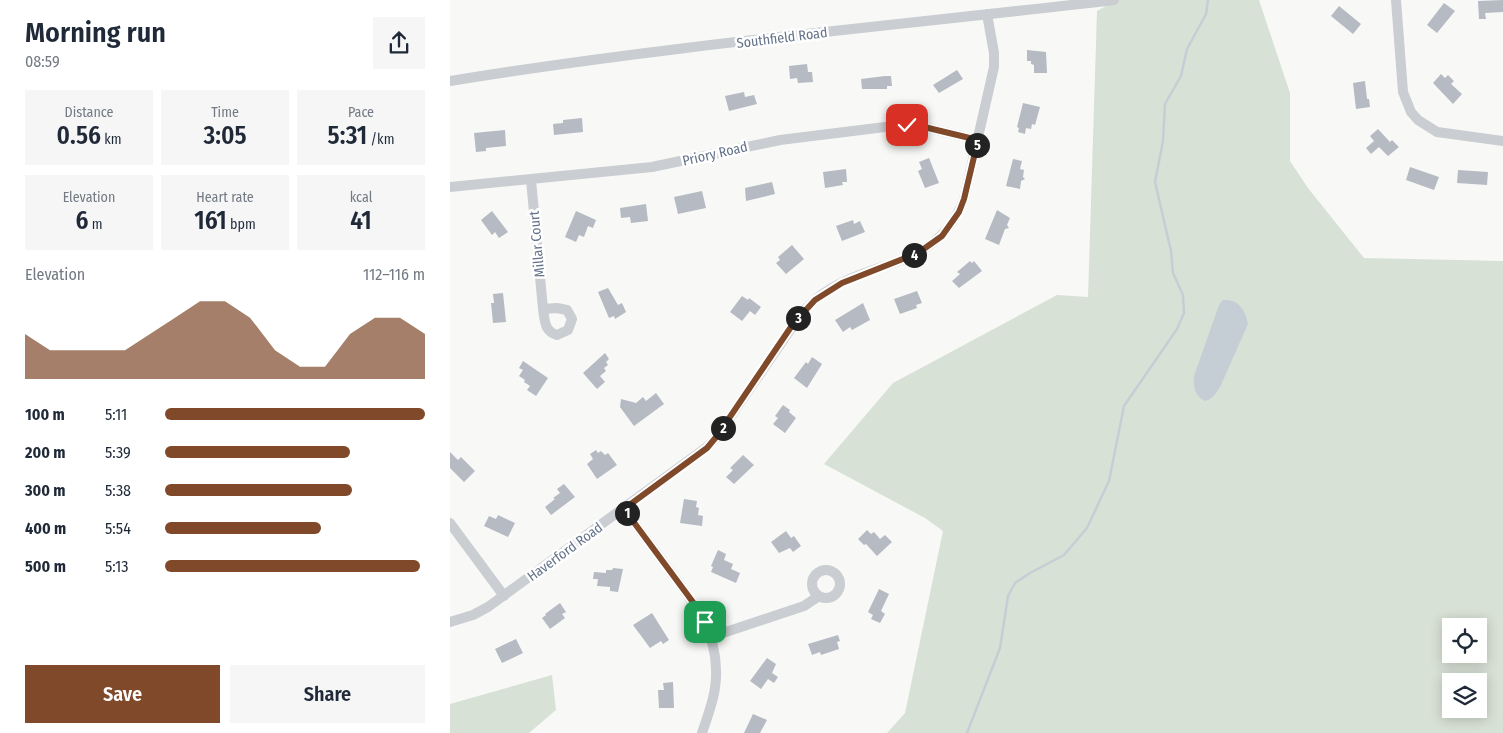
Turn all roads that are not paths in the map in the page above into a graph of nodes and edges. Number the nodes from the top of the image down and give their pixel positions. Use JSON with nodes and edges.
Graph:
{"nodes":[{"id":1,"x":1114,"y":0,"type":"edge"},
{"id":2,"x":1396,"y":0,"type":"edge"},
{"id":3,"x":987,"y":14,"type":"junction"},
{"id":4,"x":450,"y":81,"type":"edge"},
{"id":5,"x":978,"y":140,"type":"junction"},
{"id":6,"x":1503,"y":141,"type":"edge"},
{"id":7,"x":531,"y":180,"type":"junction"},
{"id":8,"x":450,"y":187,"type":"edge"},
{"id":9,"x":543,"y":309,"type":"dead end"},
{"id":10,"x":624,"y":509,"type":"junction"},
{"id":11,"x":450,"y":522,"type":"edge"},
{"id":12,"x":504,"y":596,"type":"junction"},
{"id":13,"x":819,"y":596,"type":"dead end"},
{"id":14,"x":450,"y":622,"type":"edge"},
{"id":15,"x":711,"y":637,"type":"junction"},
{"id":16,"x":702,"y":733,"type":"edge"}],
"edges":[{"from":1,"to":3,"type":"street","name":"Southfield Road"},
{"from":2,"to":6,"type":"street"},
{"from":3,"to":4,"type":"street","name":"Southfield Road"},
{"from":3,"to":5,"type":"street","name":"Haverford Road"},
{"from":5,"to":7,"type":"street","name":"Priory Road"},
{"from":5,"to":10,"type":"street","name":"Haverford Road"},
{"from":7,"to":8,"type":"street","name":"Priory Road"},
{"from":7,"to":9,"type":"street","name":"Millar Court"},
{"from":10,"to":12,"type":"street","name":"Haverford Road"},
{"from":10,"to":15,"type":"street"},
{"from":11,"to":12,"type":"street"},
{"from":12,"to":14,"type":"street","name":"Haverford Road"},
{"from":13,"to":15,"type":"street"},
{"from":15,"to":16,"type":"street"}]}
